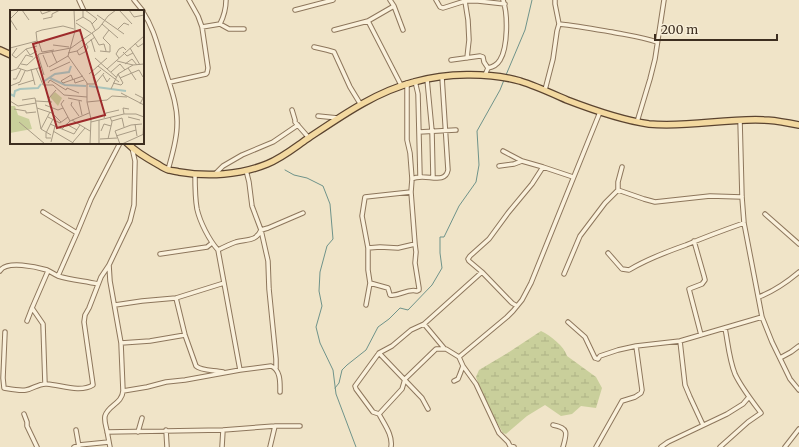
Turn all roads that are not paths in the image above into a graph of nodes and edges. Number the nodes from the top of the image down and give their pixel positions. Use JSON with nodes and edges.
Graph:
{"nodes":[{"id":1,"x":80,"y":0,"type":"edge"},
{"id":2,"x":134,"y":0,"type":"edge"},
{"id":3,"x":189,"y":0,"type":"edge"},
{"id":4,"x":226,"y":0,"type":"edge"},
{"id":5,"x":312,"y":0,"type":"edge"},
{"id":6,"x":333,"y":0,"type":"edge"},
{"id":7,"x":390,"y":0,"type":"edge"},
{"id":8,"x":436,"y":0,"type":"edge"},
{"id":9,"x":555,"y":0,"type":"edge"},
{"id":10,"x":664,"y":0,"type":"edge"},
{"id":11,"x":465,"y":1,"type":"junction"},
{"id":12,"x":504,"y":2,"type":"edge"},
{"id":13,"x":313,"y":5,"type":"junction"},
{"id":14,"x":394,"y":6,"type":"junction"},
{"id":15,"x":84,"y":10,"type":"edge"},
{"id":16,"x":142,"y":10,"type":"edge"},
{"id":17,"x":295,"y":10,"type":"dead end"},
{"id":18,"x":144,"y":13,"type":"edge"},
{"id":19,"x":368,"y":21,"type":"junction"},
{"id":20,"x":220,"y":24,"type":"junction"},
{"id":21,"x":559,"y":24,"type":"junction"},
{"id":22,"x":202,"y":27,"type":"junction"},
{"id":23,"x":244,"y":29,"type":"dead end"},
{"id":24,"x":334,"y":30,"type":"dead end"},
{"id":25,"x":403,"y":30,"type":"dead end"},
{"id":26,"x":657,"y":42,"type":"junction"},
{"id":27,"x":314,"y":47,"type":"dead end"},
{"id":28,"x":0,"y":50,"type":"edge"},
{"id":29,"x":10,"y":55,"type":"edge"},
{"id":30,"x":467,"y":58,"type":"junction"},
{"id":31,"x":450,"y":60,"type":"dead end"},
{"id":32,"x":488,"y":68,"type":"junction"},
{"id":33,"x":485,"y":75,"type":"junction"},
{"id":34,"x":442,"y":77,"type":"junction"},
{"id":35,"x":427,"y":79,"type":"junction"},
{"id":36,"x":415,"y":81,"type":"junction"},
{"id":37,"x":170,"y":82,"type":"junction"},
{"id":38,"x":404,"y":84,"type":"junction"},
{"id":39,"x":545,"y":90,"type":"junction"},
{"id":40,"x":361,"y":105,"type":"junction"},
{"id":41,"x":292,"y":110,"type":"dead end"},
{"id":42,"x":600,"y":112,"type":"junction"},
{"id":43,"x":318,"y":116,"type":"dead end"},
{"id":44,"x":339,"y":118,"type":"junction"},
{"id":45,"x":740,"y":120,"type":"junction"},
{"id":46,"x":637,"y":122,"type":"junction"},
{"id":47,"x":298,"y":125,"type":"junction"},
{"id":48,"x":799,"y":125,"type":"edge"},
{"id":49,"x":445,"y":130,"type":"junction"},
{"id":50,"x":456,"y":130,"type":"dead end"},
{"id":51,"x":432,"y":131,"type":"junction"},
{"id":52,"x":419,"y":132,"type":"junction"},
{"id":53,"x":309,"y":138,"type":"junction"},
{"id":54,"x":119,"y":144,"type":"edge"},
{"id":55,"x":132,"y":146,"type":"edge"},
{"id":56,"x":503,"y":151,"type":"dead end"},
{"id":57,"x":522,"y":161,"type":"junction"},
{"id":58,"x":499,"y":166,"type":"dead end"},
{"id":59,"x":622,"y":166,"type":"dead end"},
{"id":60,"x":543,"y":167,"type":"junction"},
{"id":61,"x":168,"y":170,"type":"junction"},
{"id":62,"x":246,"y":170,"type":"junction"},
{"id":63,"x":195,"y":174,"type":"junction"},
{"id":64,"x":215,"y":174,"type":"junction"},
{"id":65,"x":420,"y":176,"type":"junction"},
{"id":66,"x":433,"y":177,"type":"junction"},
{"id":67,"x":573,"y":177,"type":"junction"},
{"id":68,"x":412,"y":179,"type":"junction"},
{"id":69,"x":618,"y":190,"type":"junction"},
{"id":70,"x":411,"y":192,"type":"junction"},
{"id":71,"x":742,"y":197,"type":"junction"},
{"id":72,"x":43,"y":212,"type":"dead end"},
{"id":73,"x":303,"y":213,"type":"dead end"},
{"id":74,"x":765,"y":214,"type":"dead end"},
{"id":75,"x":744,"y":223,"type":"junction"},
{"id":76,"x":261,"y":230,"type":"junction"},
{"id":77,"x":77,"y":233,"type":"junction"},
{"id":78,"x":694,"y":241,"type":"junction"},
{"id":79,"x":212,"y":243,"type":"junction"},
{"id":80,"x":415,"y":244,"type":"junction"},
{"id":81,"x":799,"y":244,"type":"edge"},
{"id":82,"x":368,"y":248,"type":"junction"},
{"id":83,"x":218,"y":250,"type":"junction"},
{"id":84,"x":608,"y":253,"type":"dead end"},
{"id":85,"x":160,"y":254,"type":"dead end"},
{"id":86,"x":109,"y":266,"type":"junction"},
{"id":87,"x":0,"y":271,"type":"edge"},
{"id":88,"x":48,"y":271,"type":"junction"},
{"id":89,"x":482,"y":272,"type":"junction"},
{"id":90,"x":799,"y":272,"type":"edge"},
{"id":91,"x":564,"y":274,"type":"dead end"},
{"id":92,"x":58,"y":276,"type":"junction"},
{"id":93,"x":224,"y":283,"type":"junction"},
{"id":94,"x":370,"y":283,"type":"junction"},
{"id":95,"x":98,"y":284,"type":"junction"},
{"id":96,"x":759,"y":297,"type":"junction"},
{"id":97,"x":176,"y":298,"type":"junction"},
{"id":98,"x":115,"y":305,"type":"junction"},
{"id":99,"x":366,"y":305,"type":"dead end"},
{"id":100,"x":517,"y":306,"type":"junction"},
{"id":101,"x":32,"y":308,"type":"junction"},
{"id":102,"x":762,"y":317,"type":"junction"},
{"id":103,"x":27,"y":321,"type":"dead end"},
{"id":104,"x":568,"y":322,"type":"dead end"},
{"id":105,"x":424,"y":324,"type":"junction"},
{"id":106,"x":725,"y":328,"type":"junction"},
{"id":107,"x":5,"y":332,"type":"dead end"},
{"id":108,"x":185,"y":335,"type":"junction"},
{"id":109,"x":701,"y":335,"type":"junction"},
{"id":110,"x":680,"y":341,"type":"junction"},
{"id":111,"x":121,"y":343,"type":"junction"},
{"id":112,"x":636,"y":346,"type":"junction"},
{"id":113,"x":799,"y":346,"type":"edge"},
{"id":114,"x":444,"y":348,"type":"junction"},
{"id":115,"x":378,"y":353,"type":"junction"},
{"id":116,"x":459,"y":357,"type":"junction"},
{"id":117,"x":780,"y":358,"type":"junction"},
{"id":118,"x":463,"y":366,"type":"junction"},
{"id":119,"x":276,"y":368,"type":"junction"},
{"id":120,"x":240,"y":370,"type":"junction"},
{"id":121,"x":225,"y":372,"type":"junction"},
{"id":122,"x":404,"y":380,"type":"junction"},
{"id":123,"x":454,"y":381,"type":"dead end"},
{"id":124,"x":45,"y":384,"type":"junction"},
{"id":125,"x":2,"y":389,"type":"edge"},
{"id":126,"x":123,"y":390,"type":"junction"},
{"id":127,"x":799,"y":390,"type":"edge"},
{"id":128,"x":280,"y":392,"type":"dead end"},
{"id":129,"x":749,"y":397,"type":"junction"},
{"id":130,"x":428,"y":409,"type":"dead end"},
{"id":131,"x":24,"y":414,"type":"dead end"},
{"id":132,"x":379,"y":414,"type":"junction"},
{"id":133,"x":142,"y":418,"type":"dead end"},
{"id":134,"x":553,"y":425,"type":"dead end"},
{"id":135,"x":703,"y":425,"type":"junction"},
{"id":136,"x":274,"y":426,"type":"junction"},
{"id":137,"x":300,"y":426,"type":"dead end"},
{"id":138,"x":799,"y":429,"type":"edge"},
{"id":139,"x":76,"y":430,"type":"dead end"},
{"id":140,"x":166,"y":430,"type":"junction"},
{"id":141,"x":223,"y":430,"type":"junction"},
{"id":142,"x":107,"y":432,"type":"junction"},
{"id":143,"x":138,"y":432,"type":"junction"},
{"id":144,"x":109,"y":442,"type":"junction"},
{"id":145,"x":508,"y":442,"type":"junction"},
{"id":146,"x":79,"y":446,"type":"edge"},
{"id":147,"x":37,"y":447,"type":"edge"},
{"id":148,"x":74,"y":447,"type":"edge"},
{"id":149,"x":110,"y":447,"type":"edge"},
{"id":150,"x":167,"y":447,"type":"edge"},
{"id":151,"x":222,"y":447,"type":"edge"},
{"id":152,"x":270,"y":447,"type":"edge"},
{"id":153,"x":391,"y":447,"type":"edge"},
{"id":154,"x":506,"y":447,"type":"edge"},
{"id":155,"x":514,"y":447,"type":"edge"},
{"id":156,"x":563,"y":447,"type":"edge"},
{"id":157,"x":596,"y":447,"type":"edge"},
{"id":158,"x":661,"y":447,"type":"edge"},
{"id":159,"x":720,"y":447,"type":"edge"},
{"id":160,"x":785,"y":447,"type":"edge"}],
"edges":[{"from":1,"to":15,"type":"street"},
{"from":2,"to":16,"type":"street"},
{"from":3,"to":22,"type":"street"},
{"from":4,"to":20,"type":"street"},
{"from":5,"to":13,"type":"street"},
{"from":6,"to":13,"type":"street"},
{"from":7,"to":14,"type":"street"},
{"from":8,"to":11,"type":"street"},
{"from":9,"to":21,"type":"street"},
{"from":10,"to":26,"type":"street"},
{"from":11,"to":12,"type":"street"},
{"from":11,"to":30,"type":"street"},
{"from":12,"to":32,"type":"street"},
{"from":13,"to":17,"type":"street"},
{"from":14,"to":19,"type":"street"},
{"from":14,"to":25,"type":"street"},
{"from":18,"to":37,"type":"street"},
{"from":19,"to":24,"type":"street"},
{"from":19,"to":38,"type":"street"},
{"from":20,"to":22,"type":"street"},
{"from":20,"to":23,"type":"street"},
{"from":21,"to":26,"type":"street"},
{"from":21,"to":39,"type":"street"},
{"from":22,"to":37,"type":"street"},
{"from":26,"to":46,"type":"street"},
{"from":27,"to":40,"type":"street"},
{"from":28,"to":29,"type":"main road"},
{"from":30,"to":31,"type":"street"},
{"from":30,"to":32,"type":"street"},
{"from":32,"to":33,"type":"street"},
{"from":33,"to":34,"type":"main road"},
{"from":33,"to":39,"type":"main road"},
{"from":34,"to":35,"type":"main road"},
{"from":34,"to":49,"type":"street"},
{"from":35,"to":36,"type":"main road"},
{"from":35,"to":51,"type":"street"},
{"from":36,"to":38,"type":"main road"},
{"from":36,"to":52,"type":"street"},
{"from":37,"to":61,"type":"street"},
{"from":38,"to":40,"type":"main road"},
{"from":38,"to":68,"type":"street"},
{"from":39,"to":42,"type":"main road"},
{"from":40,"to":44,"type":"main road"},
{"from":41,"to":47,"type":"street"},
{"from":42,"to":46,"type":"main road"},
{"from":42,"to":67,"type":"street"},
{"from":43,"to":44,"type":"street"},
{"from":44,"to":53,"type":"main road"},
{"from":45,"to":46,"type":"main road"},
{"from":45,"to":48,"type":"main road"},
{"from":45,"to":71,"type":"street"},
{"from":47,"to":53,"type":"street"},
{"from":47,"to":64,"type":"street"},
{"from":49,"to":50,"type":"street"},
{"from":49,"to":51,"type":"street"},
{"from":49,"to":66,"type":"street"},
{"from":51,"to":52,"type":"street"},
{"from":51,"to":66,"type":"street"},
{"from":52,"to":65,"type":"street"},
{"from":53,"to":62,"type":"main road"},
{"from":54,"to":77,"type":"street"},
{"from":55,"to":61,"type":"main road"},
{"from":55,"to":86,"type":"street"},
{"from":56,"to":57,"type":"street"},
{"from":57,"to":58,"type":"street"},
{"from":57,"to":60,"type":"street"},
{"from":59,"to":69,"type":"street"},
{"from":60,"to":67,"type":"street"},
{"from":60,"to":89,"type":"street"},
{"from":61,"to":63,"type":"main road"},
{"from":62,"to":64,"type":"main road"},
{"from":62,"to":76,"type":"street"},
{"from":63,"to":64,"type":"main road"},
{"from":63,"to":79,"type":"street"},
{"from":65,"to":66,"type":"street"},
{"from":65,"to":68,"type":"street"},
{"from":67,"to":100,"type":"street"},
{"from":68,"to":70,"type":"street"},
{"from":69,"to":71,"type":"street"},
{"from":69,"to":91,"type":"street"},
{"from":70,"to":80,"type":"street"},
{"from":70,"to":82,"type":"street"},
{"from":71,"to":75,"type":"street"},
{"from":72,"to":77,"type":"street"},
{"from":73,"to":76,"type":"street"},
{"from":74,"to":81,"type":"street"},
{"from":75,"to":78,"type":"street"},
{"from":75,"to":96,"type":"street"},
{"from":76,"to":83,"type":"street"},
{"from":76,"to":119,"type":"street"},
{"from":77,"to":92,"type":"street"},
{"from":78,"to":84,"type":"street"},
{"from":78,"to":109,"type":"street"},
{"from":79,"to":83,"type":"street"},
{"from":79,"to":85,"type":"street"},
{"from":80,"to":82,"type":"street"},
{"from":80,"to":94,"type":"street"},
{"from":82,"to":94,"type":"street"},
{"from":83,"to":93,"type":"street"},
{"from":86,"to":95,"type":"street"},
{"from":86,"to":98,"type":"street"},
{"from":87,"to":88,"type":"street"},
{"from":88,"to":92,"type":"street"},
{"from":88,"to":101,"type":"street"},
{"from":89,"to":100,"type":"street"},
{"from":89,"to":105,"type":"street"},
{"from":90,"to":96,"type":"street"},
{"from":92,"to":95,"type":"street"},
{"from":93,"to":97,"type":"street"},
{"from":93,"to":120,"type":"street"},
{"from":94,"to":99,"type":"street"},
{"from":95,"to":124,"type":"street"},
{"from":96,"to":102,"type":"street"},
{"from":97,"to":98,"type":"street"},
{"from":97,"to":108,"type":"street"},
{"from":98,"to":111,"type":"street"},
{"from":100,"to":116,"type":"street"},
{"from":101,"to":103,"type":"street"},
{"from":101,"to":124,"type":"street"},
{"from":102,"to":106,"type":"street"},
{"from":102,"to":117,"type":"street"},
{"from":104,"to":112,"type":"street"},
{"from":105,"to":114,"type":"street"},
{"from":105,"to":115,"type":"street"},
{"from":106,"to":109,"type":"street"},
{"from":106,"to":129,"type":"street"},
{"from":107,"to":125,"type":"street"},
{"from":108,"to":111,"type":"street"},
{"from":108,"to":121,"type":"street"},
{"from":109,"to":110,"type":"street"},
{"from":110,"to":112,"type":"street"},
{"from":110,"to":135,"type":"street"},
{"from":111,"to":126,"type":"street"},
{"from":112,"to":157,"type":"street"},
{"from":113,"to":117,"type":"street"},
{"from":114,"to":116,"type":"street"},
{"from":114,"to":122,"type":"street"},
{"from":115,"to":122,"type":"street"},
{"from":115,"to":132,"type":"street"},
{"from":116,"to":118,"type":"street"},
{"from":117,"to":127,"type":"street"},
{"from":118,"to":123,"type":"street"},
{"from":118,"to":145,"type":"street"},
{"from":119,"to":120,"type":"street"},
{"from":119,"to":128,"type":"street"},
{"from":120,"to":121,"type":"street"},
{"from":121,"to":126,"type":"street"},
{"from":122,"to":130,"type":"street"},
{"from":122,"to":132,"type":"street"},
{"from":124,"to":125,"type":"street"},
{"from":126,"to":142,"type":"street"},
{"from":129,"to":135,"type":"street"},
{"from":129,"to":159,"type":"street"},
{"from":131,"to":147,"type":"street"},
{"from":132,"to":153,"type":"street"},
{"from":133,"to":143,"type":"street"},
{"from":134,"to":156,"type":"street"},
{"from":135,"to":158,"type":"street"},
{"from":136,"to":137,"type":"street"},
{"from":136,"to":141,"type":"street"},
{"from":136,"to":152,"type":"street"},
{"from":138,"to":160,"type":"street"},
{"from":139,"to":146,"type":"street"},
{"from":140,"to":141,"type":"street"},
{"from":140,"to":143,"type":"street"},
{"from":140,"to":150,"type":"street"},
{"from":141,"to":151,"type":"street"},
{"from":142,"to":143,"type":"street"},
{"from":142,"to":144,"type":"street"},
{"from":144,"to":146,"type":"street"},
{"from":144,"to":149,"type":"street"},
{"from":145,"to":154,"type":"street"},
{"from":145,"to":155,"type":"street"},
{"from":146,"to":148,"type":"street"}]}
